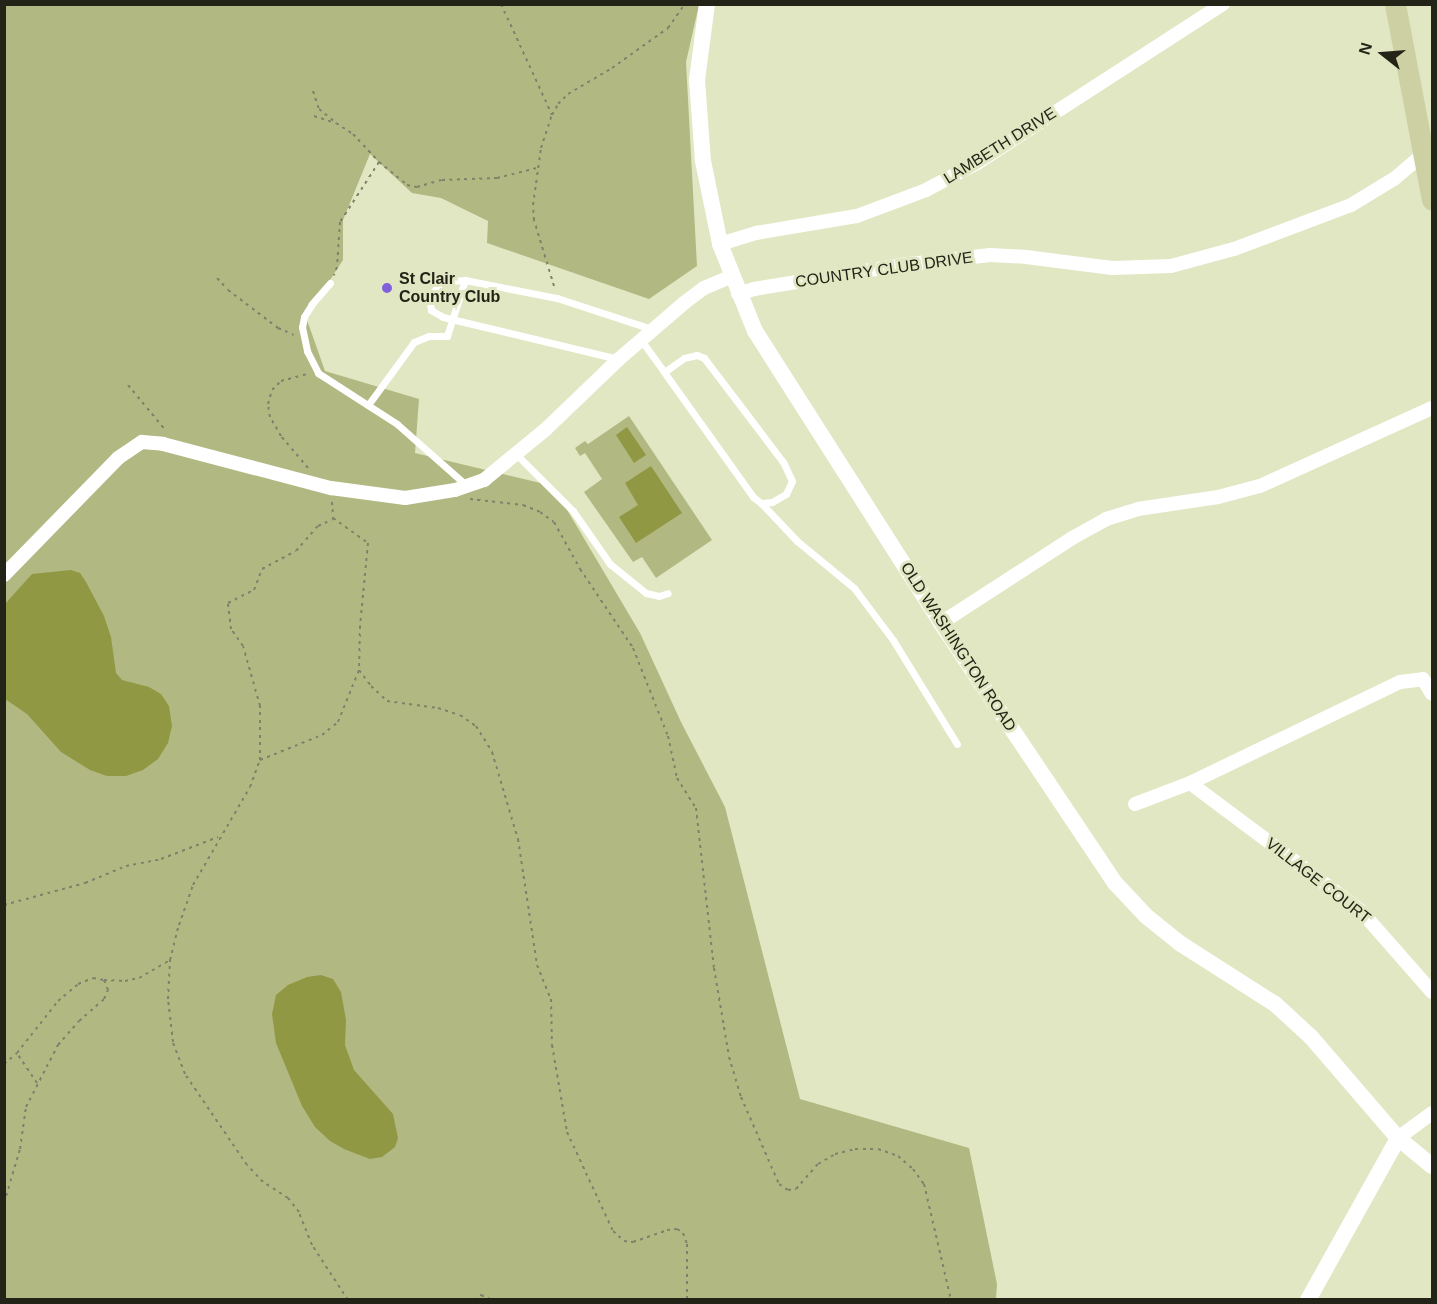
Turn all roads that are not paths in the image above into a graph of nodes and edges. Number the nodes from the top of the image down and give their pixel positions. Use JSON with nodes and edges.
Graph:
{"nodes":[{"id":1,"x":707,"y":4,"type":"edge"},
{"id":2,"x":1223,"y":4,"type":"edge"},
{"id":3,"x":1395,"y":4,"type":"edge"},
{"id":4,"x":1432,"y":146,"type":"edge"},
{"id":5,"x":1432,"y":200,"type":"edge"},
{"id":6,"x":720,"y":244,"type":"junction"},
{"id":7,"x":732,"y":276,"type":"junction"},
{"id":8,"x":465,"y":280,"type":"junction"},
{"id":9,"x":330,"y":283,"type":"road end"},
{"id":10,"x":738,"y":294,"type":"junction"},
{"id":11,"x":453,"y":321,"type":"junction"},
{"id":12,"x":652,"y":329,"type":"junction"},
{"id":13,"x":641,"y":340,"type":"junction"},
{"id":14,"x":619,"y":359,"type":"junction"},
{"id":15,"x":664,"y":372,"type":"junction"},
{"id":16,"x":368,"y":405,"type":"junction"},
{"id":17,"x":1432,"y":408,"type":"edge"},
{"id":18,"x":516,"y":453,"type":"junction"},
{"id":19,"x":461,"y":488,"type":"junction"},
{"id":20,"x":761,"y":503,"type":"junction"},
{"id":21,"x":4,"y":575,"type":"edge"},
{"id":22,"x":668,"y":593,"type":"dead end"},
{"id":23,"x":941,"y":623,"type":"junction"},
{"id":24,"x":1432,"y":693,"type":"edge"},
{"id":25,"x":957,"y":744,"type":"dead end"},
{"id":26,"x":1190,"y":783,"type":"junction"},
{"id":27,"x":1135,"y":804,"type":"dead end"},
{"id":28,"x":1432,"y":992,"type":"edge"},
{"id":29,"x":1432,"y":1113,"type":"edge"},
{"id":30,"x":1398,"y":1138,"type":"junction"},
{"id":31,"x":1432,"y":1166,"type":"edge"},
{"id":32,"x":1308,"y":1299,"type":"edge"}],
"edges":[{"from":1,"to":6,"type":"street","name":"OLD WASHINGTON ROAD"},
{"from":2,"to":6,"type":"street","name":"LAMBETH DRIVE"},
{"from":3,"to":5,"type":"main road"},
{"from":4,"to":10,"type":"street","name":"COUNTRY CLUB DRIVE"},
{"from":6,"to":7,"type":"street","name":"OLD WASHINGTON ROAD"},
{"from":7,"to":10,"type":"street","name":"OLD WASHINGTON ROAD"},
{"from":7,"to":12,"type":"street"},
{"from":8,"to":11,"type":"lane"},
{"from":8,"to":11,"type":"lane"},
{"from":8,"to":12,"type":"lane"},
{"from":9,"to":16,"type":"lane"},
{"from":10,"to":23,"type":"street","name":"OLD WASHINGTON ROAD"},
{"from":11,"to":14,"type":"lane"},
{"from":11,"to":16,"type":"lane"},
{"from":12,"to":13,"type":"street"},
{"from":13,"to":14,"type":"street"},
{"from":13,"to":15,"type":"lane"},
{"from":14,"to":18,"type":"street"},
{"from":15,"to":20,"type":"lane"},
{"from":15,"to":20,"type":"lane"},
{"from":16,"to":19,"type":"lane"},
{"from":17,"to":23,"type":"street"},
{"from":18,"to":19,"type":"street"},
{"from":18,"to":22,"type":"lane"},
{"from":19,"to":21,"type":"street"},
{"from":20,"to":25,"type":"lane"},
{"from":23,"to":30,"type":"street","name":"OLD WASHINGTON ROAD"},
{"from":24,"to":26,"type":"street"},
{"from":26,"to":27,"type":"street"},
{"from":26,"to":28,"type":"street","name":"VILLAGE COURT"},
{"from":29,"to":30,"type":"street"},
{"from":30,"to":31,"type":"street","name":"OLD WASHINGTON ROAD"},
{"from":30,"to":32,"type":"street"}]}
